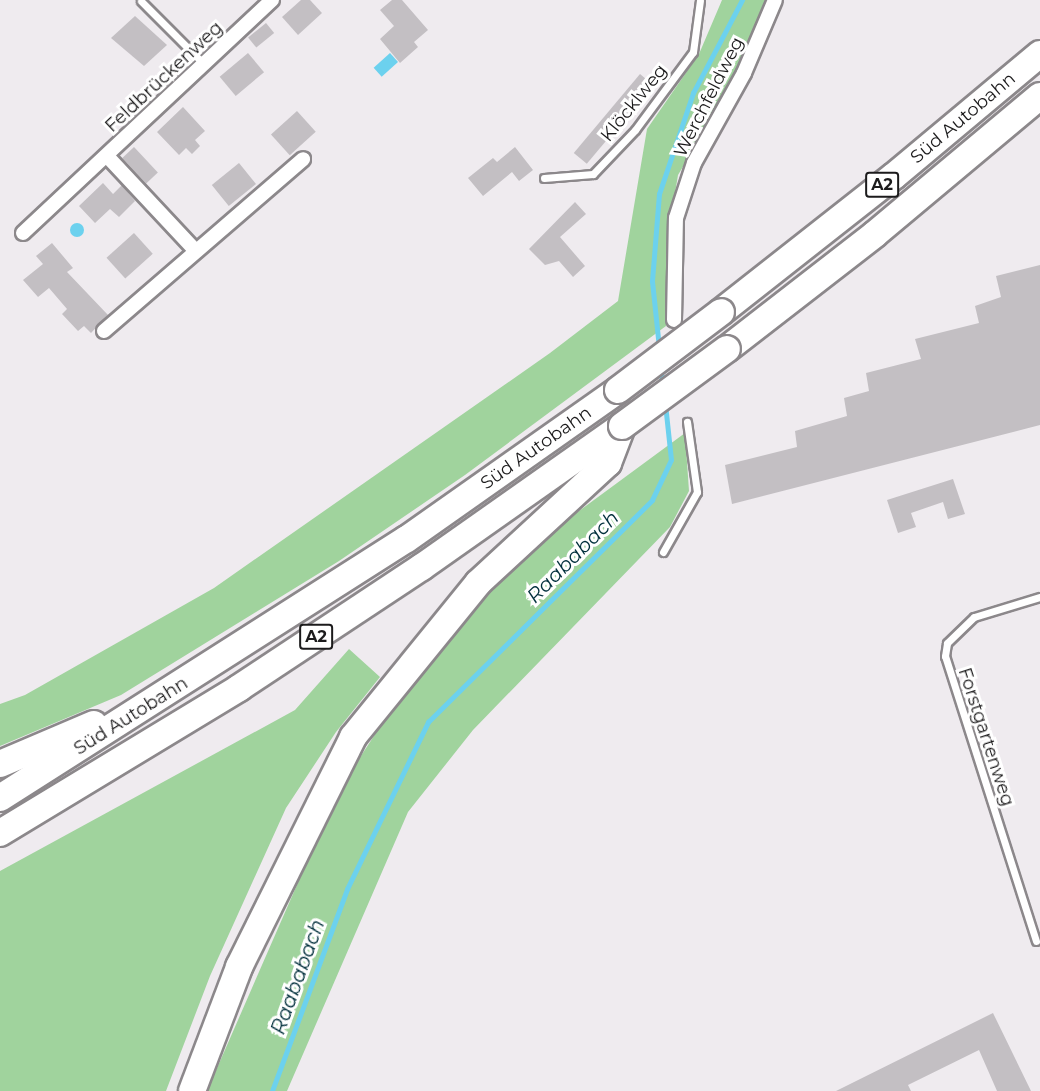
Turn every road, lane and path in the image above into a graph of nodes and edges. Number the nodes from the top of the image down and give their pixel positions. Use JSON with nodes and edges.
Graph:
{"nodes":[{"id":1,"x":272,"y":0,"type":"edge"},
{"id":2,"x":700,"y":0,"type":"edge"},
{"id":3,"x":775,"y":0,"type":"edge"},
{"id":4,"x":141,"y":1,"type":"edge"},
{"id":5,"x":1040,"y":54,"type":"edge"},
{"id":6,"x":204,"y":64,"type":"junction"},
{"id":7,"x":1040,"y":96,"type":"edge"},
{"id":8,"x":107,"y":156,"type":"junction"},
{"id":9,"x":303,"y":159,"type":"dead end"},
{"id":10,"x":544,"y":178,"type":"dead end"},
{"id":11,"x":23,"y":233,"type":"dead end"},
{"id":12,"x":196,"y":251,"type":"junction"},
{"id":13,"x":674,"y":320,"type":"dead end"},
{"id":14,"x":104,"y":331,"type":"dead end"},
{"id":15,"x":687,"y":422,"type":"dead end"},
{"id":16,"x":622,"y":426,"type":"junction"},
{"id":17,"x":663,"y":552,"type":"dead end"},
{"id":18,"x":1040,"y":597,"type":"edge"},
{"id":19,"x":154,"y":701,"type":"junction"},
{"id":20,"x":0,"y":764,"type":"edge"},
{"id":21,"x":0,"y":798,"type":"edge"},
{"id":22,"x":0,"y":833,"type":"edge"},
{"id":23,"x":1036,"y":941,"type":"dead end"},
{"id":24,"x":192,"y":1091,"type":"edge"}],
"edges":[{"from":1,"to":6,"type":"street","name":"Feldbrückenweg"},
{"from":2,"to":10,"type":"lane","name":"Klöcklweg"},
{"from":3,"to":13,"type":"street","name":"Werchfeldweg"},
{"from":4,"to":6,"type":"lane"},
{"from":5,"to":19,"type":"highway","name":"Süd Autobahn","number":"A2","bridge":true},
{"from":6,"to":8,"type":"street","name":"Feldbrückenweg"},
{"from":7,"to":16,"type":"highway","name":"Süd Autobahn","number":"A2","bridge":true},
{"from":8,"to":11,"type":"street","name":"Feldbrückenweg"},
{"from":8,"to":12,"type":"street","name":"Feldbrückenweg"},
{"from":9,"to":12,"type":"street"},
{"from":12,"to":14,"type":"street"},
{"from":15,"to":17,"type":"lane"},
{"from":16,"to":22,"type":"highway","name":"Süd Autobahn","number":"A2"},
{"from":16,"to":24,"type":"highway"},
{"from":18,"to":23,"type":"lane","name":"Forstgartenweg"},
{"from":19,"to":20,"type":"highway"},
{"from":19,"to":21,"type":"highway","name":"Süd Autobahn","number":"A2"}]}
